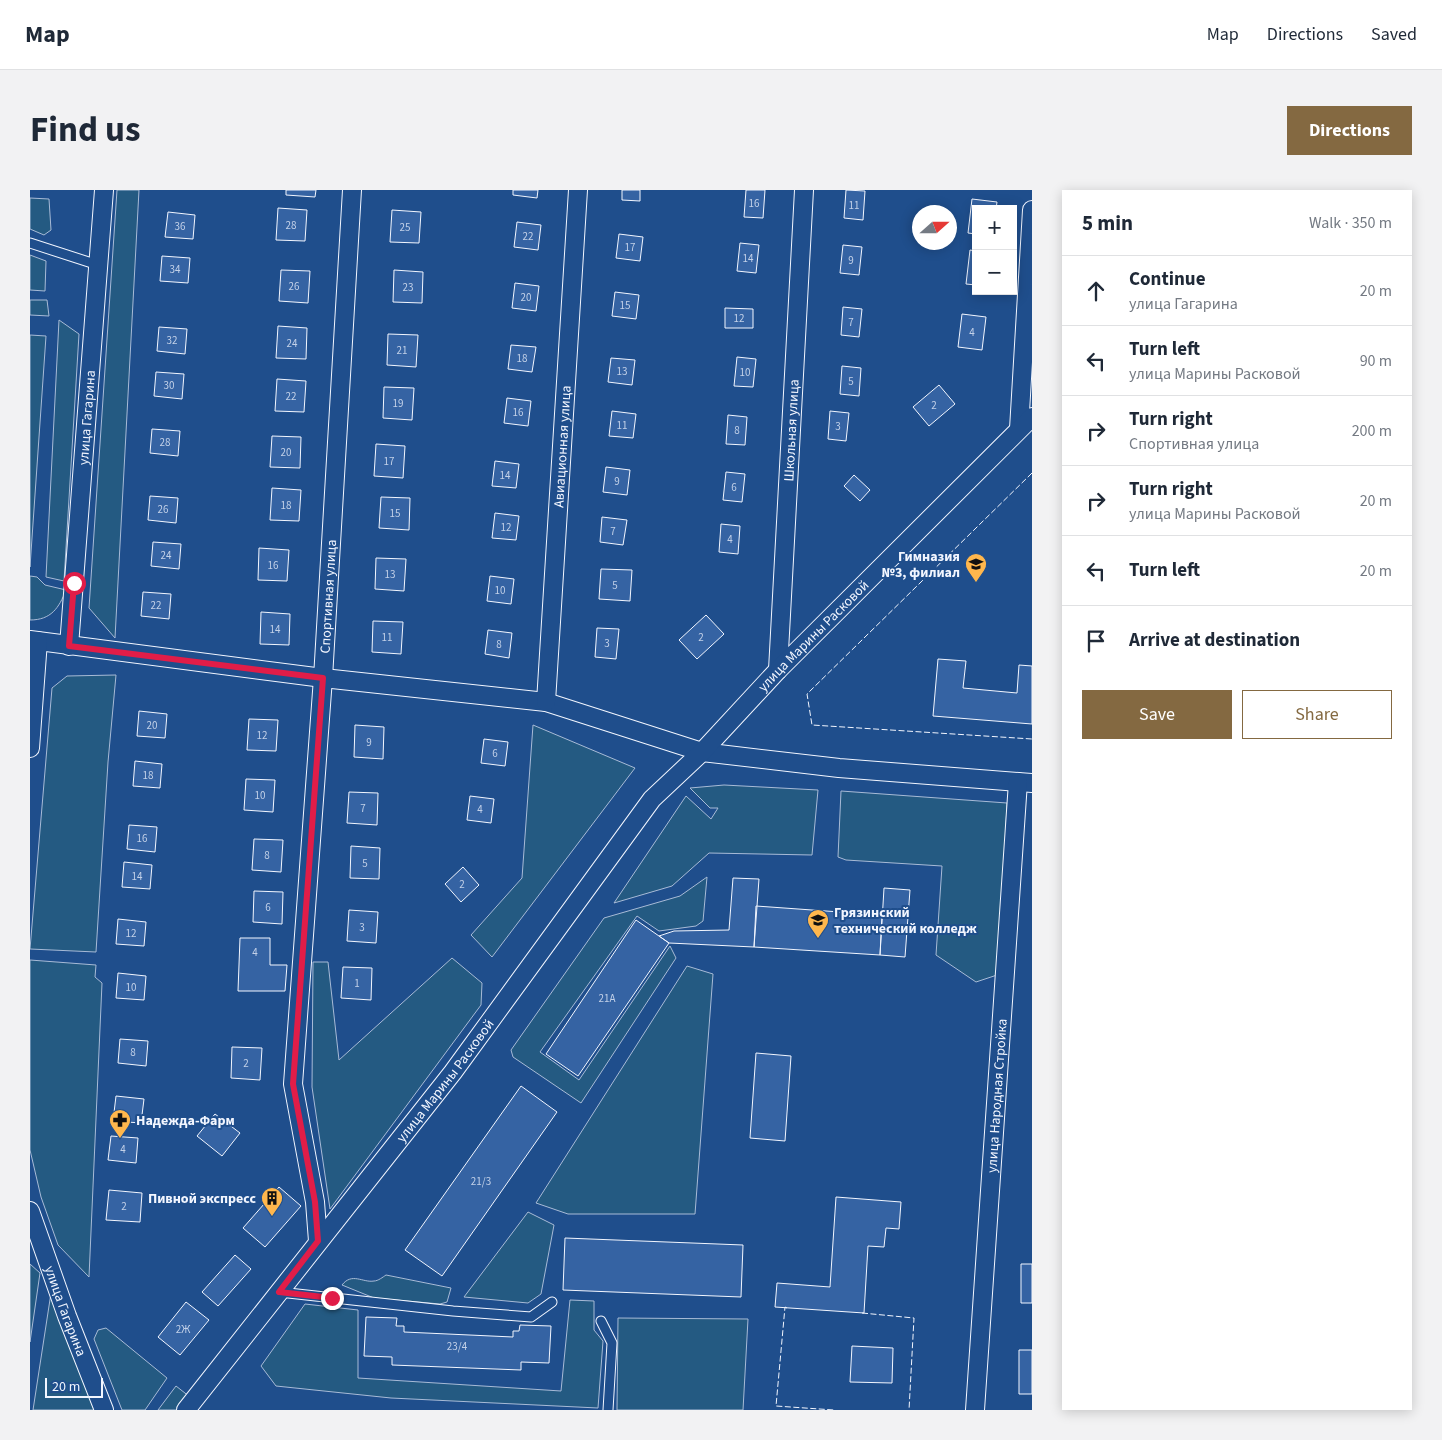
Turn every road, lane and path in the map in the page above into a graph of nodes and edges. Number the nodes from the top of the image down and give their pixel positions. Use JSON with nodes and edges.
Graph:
{"nodes":[{"id":1,"x":104,"y":190,"type":"edge"},
{"id":2,"x":352,"y":190,"type":"edge"},
{"id":3,"x":578,"y":190,"type":"edge"},
{"id":4,"x":804,"y":190,"type":"edge"},
{"id":5,"x":1032,"y":210,"type":"edge"},
{"id":6,"x":30,"y":243,"type":"edge"},
{"id":7,"x":98,"y":265,"type":"junction"},
{"id":8,"x":1032,"y":417,"type":"edge"},
{"id":9,"x":1019,"y":429,"type":"junction"},
{"id":10,"x":34,"y":641,"type":"edge"},
{"id":11,"x":69,"y":646,"type":"junction"},
{"id":12,"x":778,"y":670,"type":"junction"},
{"id":13,"x":323,"y":678,"type":"junction"},
{"id":14,"x":546,"y":702,"type":"junction"},
{"id":15,"x":30,"y":748,"type":"edge"},
{"id":16,"x":702,"y":752,"type":"junction"},
{"id":17,"x":1025,"y":782,"type":"edge"},
{"id":18,"x":30,"y":1212,"type":"edge"},
{"id":19,"x":318,"y":1241,"type":"junction"},
{"id":20,"x":279,"y":1292,"type":"junction"},
{"id":21,"x":552,"y":1302,"type":"dead end"},
{"id":22,"x":601,"y":1321,"type":"dead end"},
{"id":23,"x":104,"y":1410,"type":"edge"},
{"id":24,"x":186,"y":1410,"type":"edge"},
{"id":25,"x":608,"y":1410,"type":"edge"},
{"id":26,"x":975,"y":1410,"type":"edge"}],
"edges":[{"from":1,"to":7,"type":"street","name":"улица Гагарина"},
{"from":2,"to":13,"type":"street","name":"Спортивная улица"},
{"from":3,"to":14,"type":"street","name":"Авиационная улица"},
{"from":4,"to":12,"type":"street","name":"Школьная улица"},
{"from":5,"to":9,"type":"street"},
{"from":6,"to":7,"type":"lane"},
{"from":7,"to":11,"type":"street","name":"улица Гагарина"},
{"from":8,"to":9,"type":"street","name":"улица Марины Расковой"},
{"from":9,"to":12,"type":"street","name":"улица Марины Расковой"},
{"from":10,"to":11,"type":"street"},
{"from":10,"to":15,"type":"street"},
{"from":11,"to":13,"type":"street"},
{"from":12,"to":16,"type":"street","name":"улица Марины Расковой"},
{"from":13,"to":14,"type":"street"},
{"from":13,"to":19,"type":"street","name":"Спортивная улица"},
{"from":14,"to":16,"type":"street"},
{"from":16,"to":17,"type":"street"},
{"from":16,"to":19,"type":"street","name":"улица Марины Расковой"},
{"from":17,"to":26,"type":"street","name":"улица Народная Стройка"},
{"from":18,"to":23,"type":"street","name":"улица Гагарина"},
{"from":19,"to":20,"type":"street","name":"улица Марины Расковой"},
{"from":20,"to":21,"type":"lane"},
{"from":20,"to":24,"type":"street","name":"улица Марины Расковой"},
{"from":22,"to":25,"type":"lane"}]}
